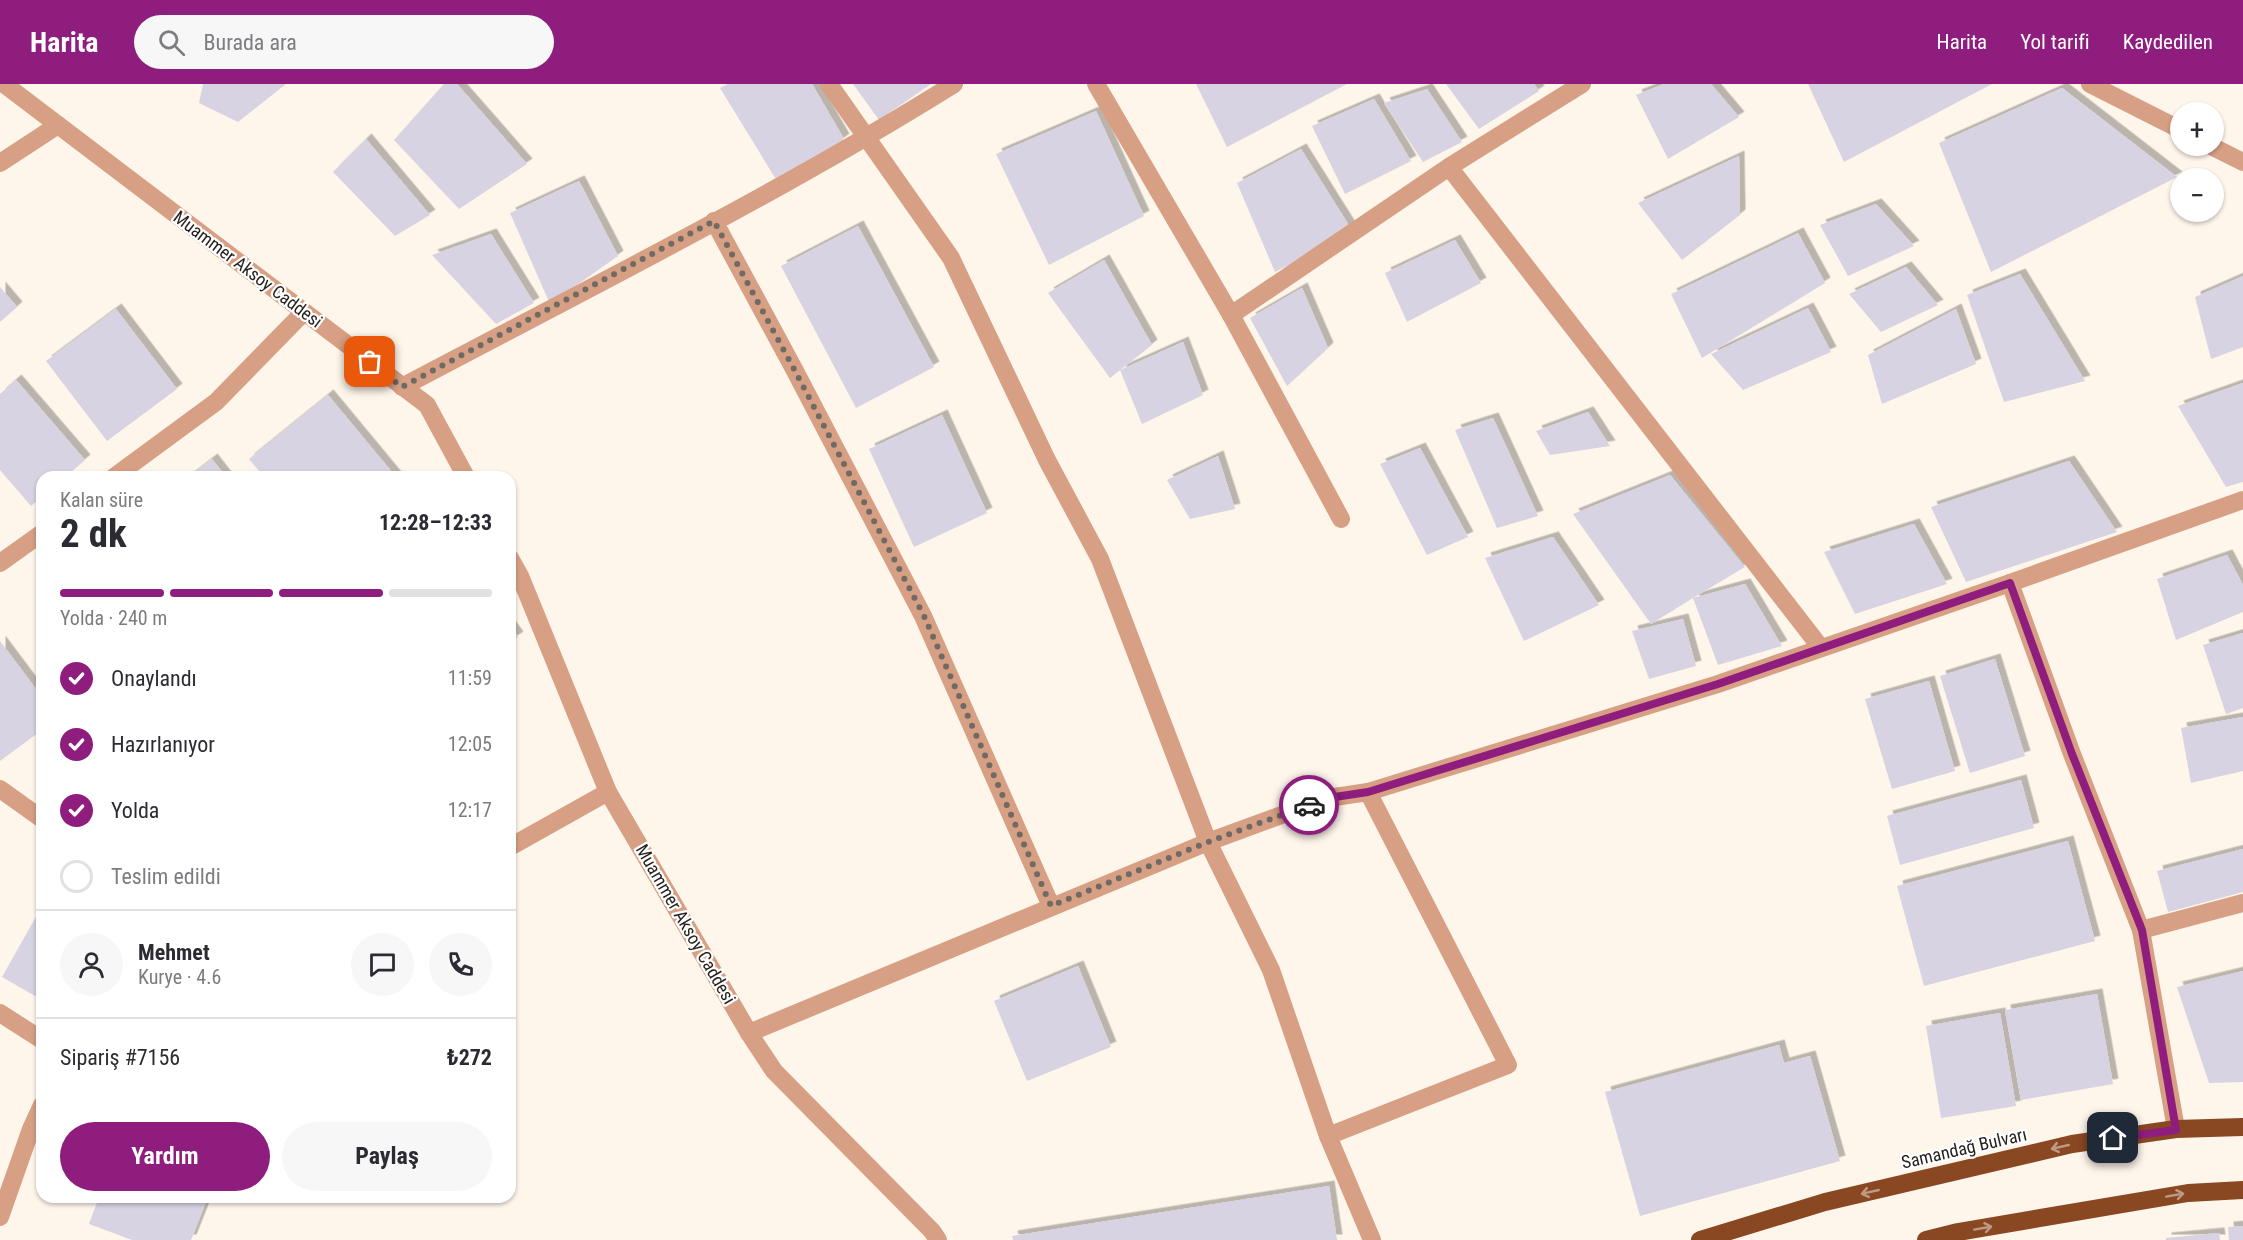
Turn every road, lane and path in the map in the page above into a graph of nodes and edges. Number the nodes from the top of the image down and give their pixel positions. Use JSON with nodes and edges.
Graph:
{"nodes":[{"id":1,"x":4,"y":84,"type":"edge"},
{"id":2,"x":829,"y":84,"type":"edge"},
{"id":3,"x":954,"y":84,"type":"edge"},
{"id":4,"x":1096,"y":84,"type":"edge"},
{"id":5,"x":1582,"y":84,"type":"edge"},
{"id":6,"x":2090,"y":84,"type":"edge"},
{"id":7,"x":2170,"y":124,"type":"edge"},
{"id":8,"x":58,"y":125,"type":"junction"},
{"id":9,"x":867,"y":138,"type":"junction"},
{"id":10,"x":2224,"y":152,"type":"edge"},
{"id":11,"x":2243,"y":162,"type":"edge"},
{"id":12,"x":0,"y":163,"type":"edge"},
{"id":13,"x":1449,"y":167,"type":"junction"},
{"id":14,"x":714,"y":221,"type":"junction"},
{"id":15,"x":304,"y":312,"type":"junction"},
{"id":16,"x":1231,"y":315,"type":"junction"},
{"id":17,"x":402,"y":387,"type":"junction"},
{"id":18,"x":122,"y":471,"type":"edge"},
{"id":19,"x":463,"y":471,"type":"edge"},
{"id":20,"x":2243,"y":500,"type":"edge"},
{"id":21,"x":1341,"y":519,"type":"dead end"},
{"id":22,"x":36,"y":537,"type":"edge"},
{"id":23,"x":0,"y":563,"type":"edge"},
{"id":24,"x":516,"y":569,"type":"edge"},
{"id":25,"x":2010,"y":583,"type":"junction"},
{"id":26,"x":1821,"y":648,"type":"junction"},
{"id":27,"x":0,"y":789,"type":"edge"},
{"id":28,"x":608,"y":792,"type":"junction"},
{"id":29,"x":1368,"y":792,"type":"junction"},
{"id":30,"x":36,"y":815,"type":"edge"},
{"id":31,"x":1208,"y":842,"type":"junction"},
{"id":32,"x":516,"y":844,"type":"edge"},
{"id":33,"x":2243,"y":903,"type":"edge"},
{"id":34,"x":1051,"y":906,"type":"junction"},
{"id":35,"x":2142,"y":930,"type":"junction"},
{"id":36,"x":0,"y":1013,"type":"edge"},
{"id":37,"x":750,"y":1033,"type":"junction"},
{"id":38,"x":36,"y":1036,"type":"edge"},
{"id":39,"x":36,"y":1118,"type":"edge"},
{"id":40,"x":2243,"y":1127,"type":"edge"},
{"id":41,"x":2176,"y":1130,"type":"junction"},
{"id":42,"x":1328,"y":1136,"type":"junction"},
{"id":43,"x":2243,"y":1190,"type":"edge"},
{"id":44,"x":0,"y":1217,"type":"edge"},
{"id":45,"x":938,"y":1240,"type":"edge"},
{"id":46,"x":1372,"y":1240,"type":"edge"},
{"id":47,"x":1700,"y":1240,"type":"edge"},
{"id":48,"x":1926,"y":1240,"type":"edge"}],
"edges":[{"from":1,"to":8,"type":"street","name":"Muammer Aksoy Caddesi"},
{"from":2,"to":9,"type":"street"},
{"from":3,"to":9,"type":"street"},
{"from":4,"to":16,"type":"street"},
{"from":5,"to":13,"type":"street"},
{"from":6,"to":7,"type":"street"},
{"from":8,"to":12,"type":"street"},
{"from":8,"to":15,"type":"street","name":"Muammer Aksoy Caddesi"},
{"from":9,"to":14,"type":"street"},
{"from":9,"to":31,"type":"street"},
{"from":10,"to":11,"type":"street"},
{"from":13,"to":16,"type":"street"},
{"from":13,"to":26,"type":"street"},
{"from":14,"to":17,"type":"street"},
{"from":14,"to":34,"type":"street"},
{"from":15,"to":17,"type":"street","name":"Muammer Aksoy Caddesi"},
{"from":15,"to":18,"type":"street"},
{"from":16,"to":21,"type":"street"},
{"from":17,"to":19,"type":"street","name":"Muammer Aksoy Caddesi"},
{"from":20,"to":25,"type":"street"},
{"from":22,"to":23,"type":"street"},
{"from":24,"to":28,"type":"street","name":"Muammer Aksoy Caddesi"},
{"from":25,"to":26,"type":"street"},
{"from":25,"to":35,"type":"street"},
{"from":26,"to":29,"type":"street"},
{"from":27,"to":30,"type":"street"},
{"from":28,"to":32,"type":"street"},
{"from":28,"to":37,"type":"street","name":"Muammer Aksoy Caddesi"},
{"from":29,"to":31,"type":"street"},
{"from":29,"to":42,"type":"street"},
{"from":31,"to":34,"type":"street"},
{"from":31,"to":42,"type":"street"},
{"from":33,"to":35,"type":"street"},
{"from":34,"to":37,"type":"street"},
{"from":35,"to":41,"type":"street"},
{"from":36,"to":38,"type":"street"},
{"from":37,"to":45,"type":"street","name":"Muammer Aksoy Caddesi"},
{"from":39,"to":44,"type":"street"},
{"from":40,"to":41,"type":"highway","name":"Samandağ Bulvarı"},
{"from":41,"to":47,"type":"highway","name":"Samandağ Bulvarı","one_way":true},
{"from":42,"to":46,"type":"street"},
{"from":48,"to":43,"type":"highway","one_way":true}]}
